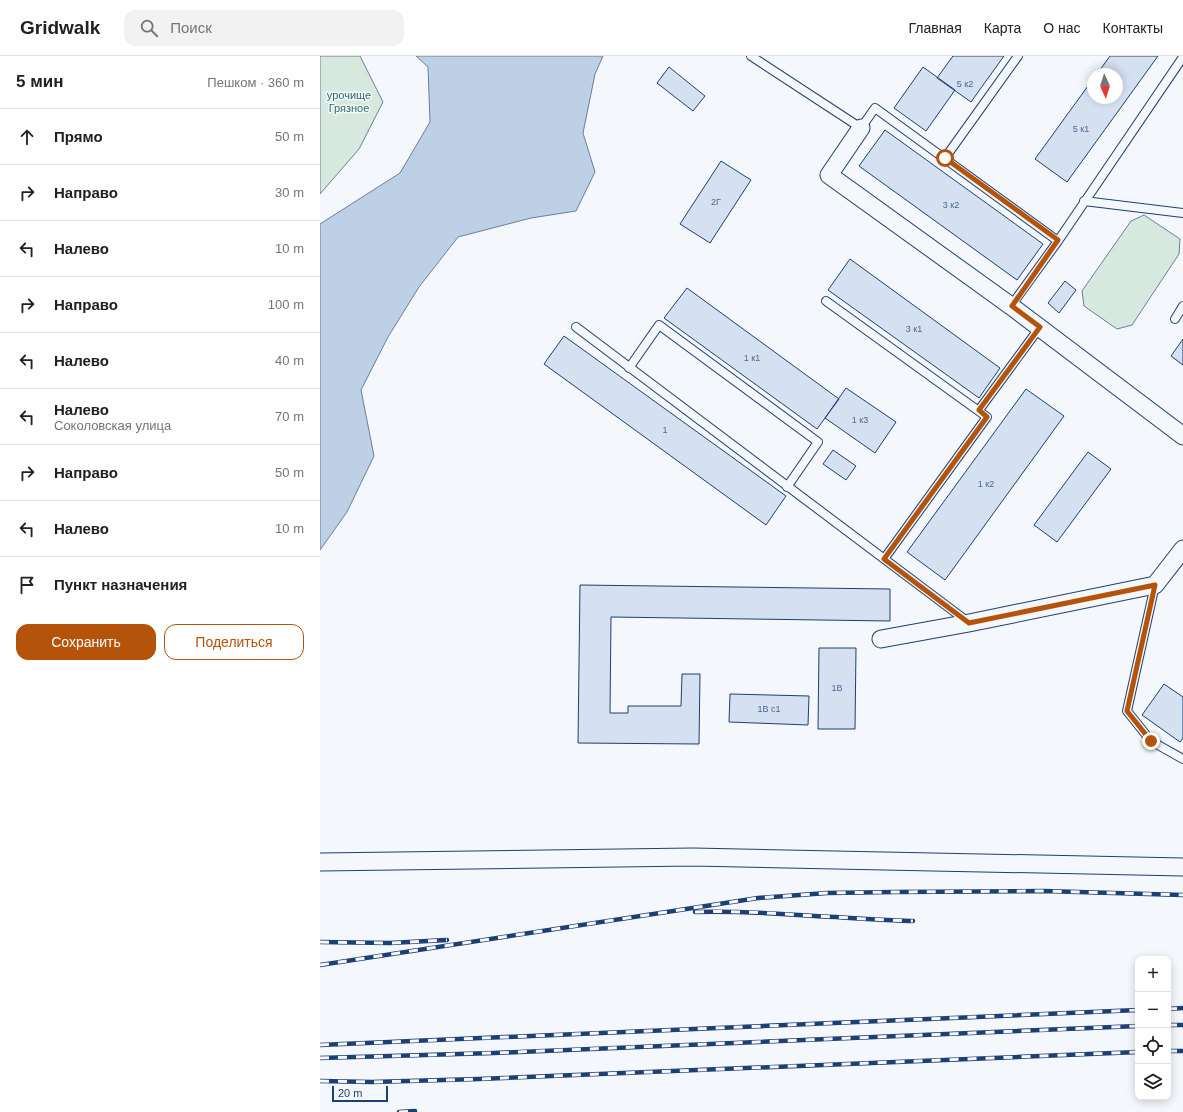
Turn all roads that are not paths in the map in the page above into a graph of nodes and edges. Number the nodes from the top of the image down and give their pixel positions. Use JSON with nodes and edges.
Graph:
{"nodes":[{"id":1,"x":751,"y":56,"type":"edge"},
{"id":2,"x":1018,"y":56,"type":"edge"},
{"id":3,"x":1183,"y":58,"type":"edge"},
{"id":4,"x":861,"y":128,"type":"junction"},
{"id":5,"x":945,"y":158,"type":"junction"},
{"id":6,"x":1084,"y":201,"type":"junction"},
{"id":7,"x":1183,"y":213,"type":"edge"},
{"id":8,"x":1058,"y":240,"type":"junction"},
{"id":9,"x":826,"y":301,"type":"dead end"},
{"id":10,"x":1012,"y":306,"type":"junction"},
{"id":11,"x":1183,"y":306,"type":"edge"},
{"id":12,"x":1175,"y":319,"type":"dead end"},
{"id":13,"x":1040,"y":327,"type":"junction"},
{"id":14,"x":576,"y":328,"type":"dead end"},
{"id":15,"x":629,"y":368,"type":"junction"},
{"id":16,"x":979,"y":410,"type":"junction"},
{"id":17,"x":1183,"y":436,"type":"edge"},
{"id":18,"x":787,"y":487,"type":"junction"},
{"id":19,"x":1183,"y":549,"type":"edge"},
{"id":20,"x":884,"y":559,"type":"junction"},
{"id":21,"x":1155,"y":585,"type":"junction"},
{"id":22,"x":969,"y":623,"type":"junction"},
{"id":23,"x":881,"y":639,"type":"dead end"},
{"id":24,"x":1183,"y":759,"type":"edge"},
{"id":25,"x":320,"y":862,"type":"edge"},
{"id":26,"x":1183,"y":867,"type":"edge"}],
"edges":[{"from":1,"to":4,"type":"lane"},
{"from":2,"to":5,"type":"lane"},
{"from":3,"to":6,"type":"lane"},
{"from":4,"to":5,"type":"lane"},
{"from":4,"to":10,"type":"street"},
{"from":5,"to":8,"type":"lane"},
{"from":6,"to":7,"type":"lane"},
{"from":6,"to":8,"type":"lane"},
{"from":8,"to":10,"type":"lane"},
{"from":9,"to":16,"type":"lane"},
{"from":10,"to":13,"type":"street"},
{"from":11,"to":12,"type":"lane"},
{"from":13,"to":16,"type":"lane"},
{"from":13,"to":17,"type":"street"},
{"from":14,"to":15,"type":"lane"},
{"from":15,"to":18,"type":"lane"},
{"from":15,"to":18,"type":"lane"},
{"from":16,"to":20,"type":"lane"},
{"from":18,"to":20,"type":"lane"},
{"from":19,"to":21,"type":"street"},
{"from":20,"to":22,"type":"lane"},
{"from":21,"to":22,"type":"street"},
{"from":21,"to":24,"type":"lane"},
{"from":22,"to":23,"type":"street"},
{"from":25,"to":26,"type":"street"}]}
